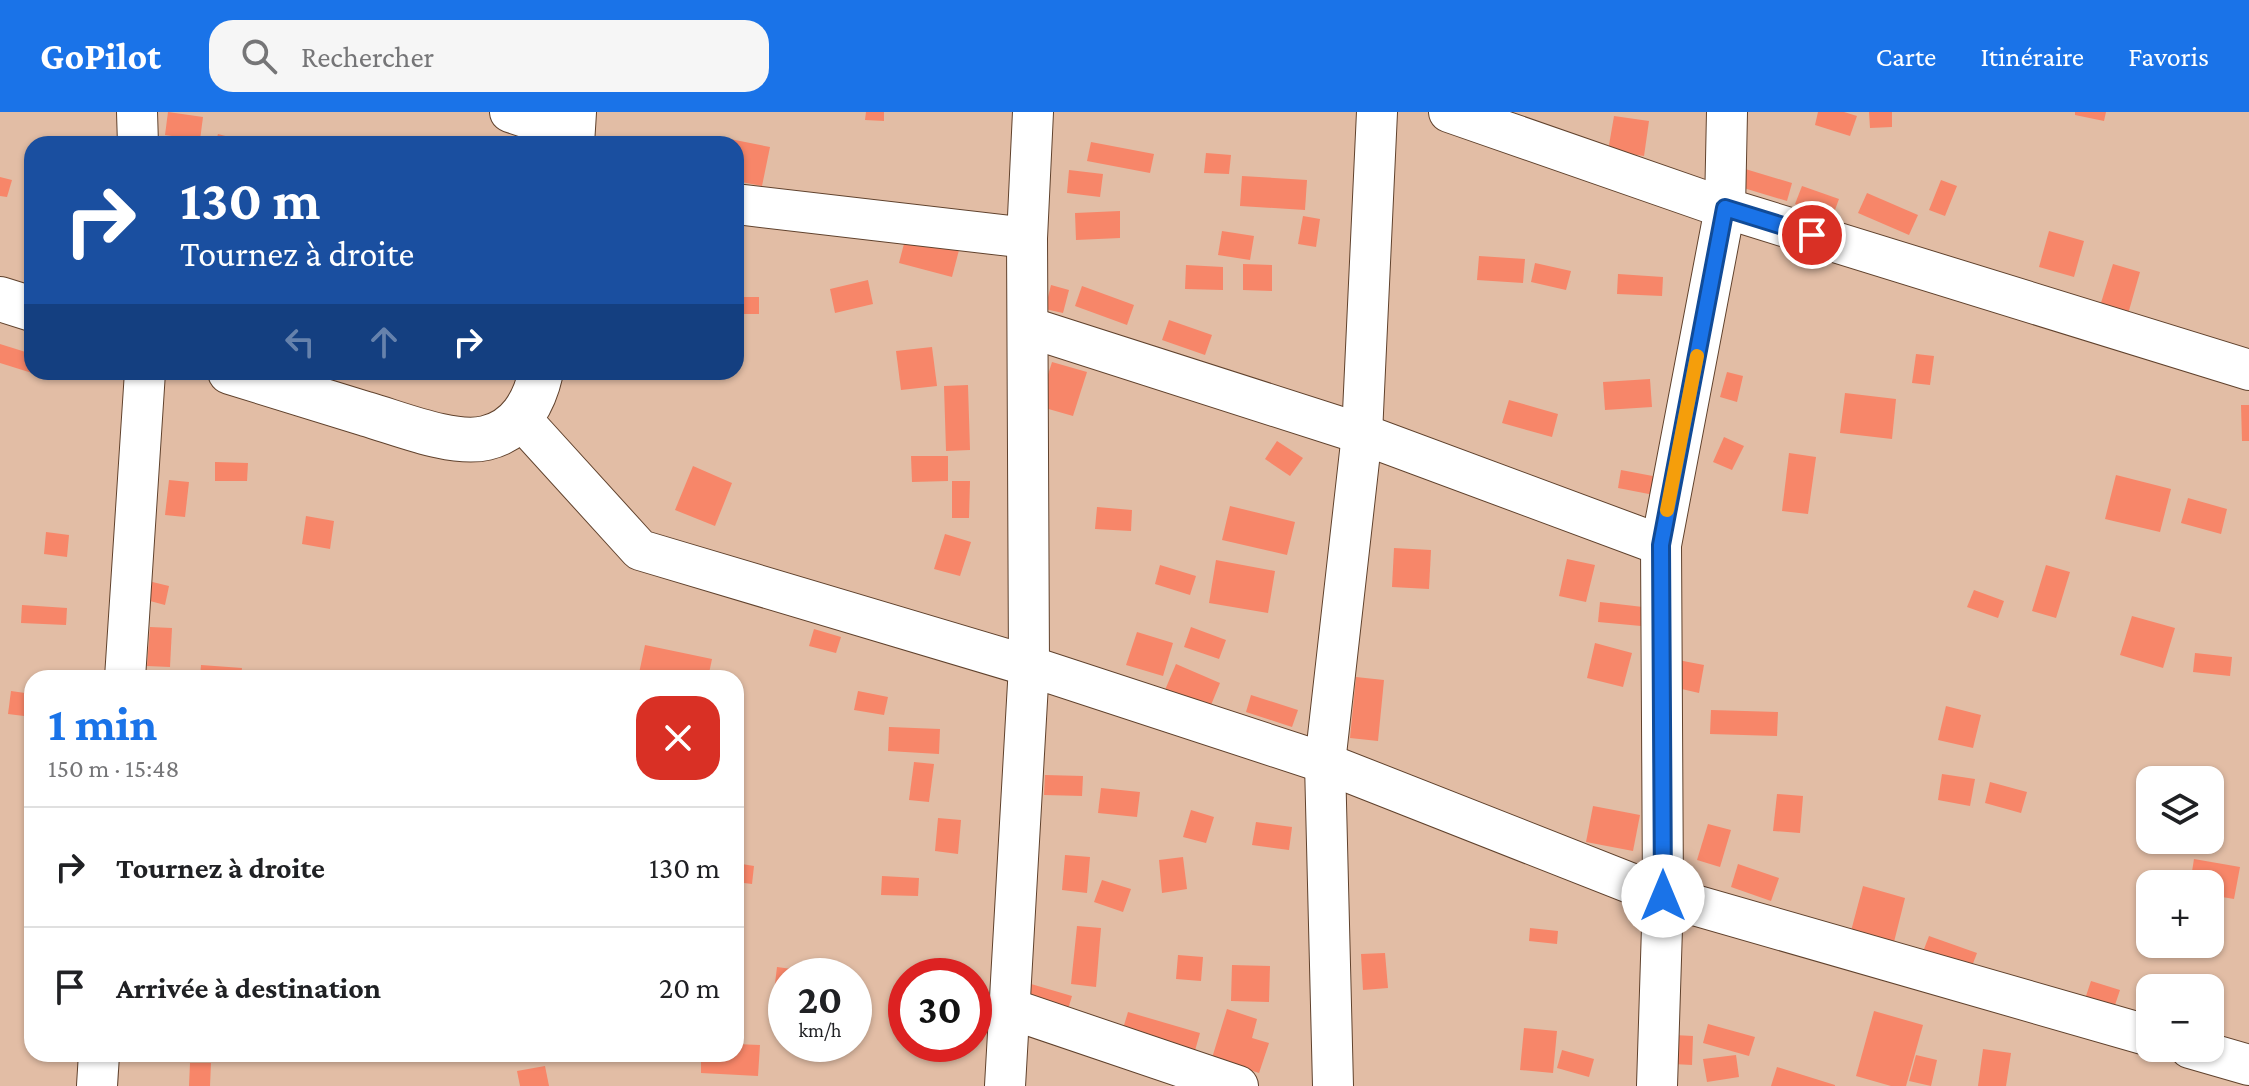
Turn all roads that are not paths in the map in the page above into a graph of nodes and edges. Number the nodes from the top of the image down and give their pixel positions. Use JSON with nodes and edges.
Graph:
{"nodes":[{"id":1,"x":137,"y":112,"type":"edge"},
{"id":2,"x":510,"y":112,"type":"edge"},
{"id":3,"x":1033,"y":112,"type":"edge"},
{"id":4,"x":1377,"y":112,"type":"edge"},
{"id":5,"x":1449,"y":112,"type":"edge"},
{"id":6,"x":1727,"y":112,"type":"edge"},
{"id":7,"x":573,"y":130,"type":"edge"},
{"id":8,"x":138,"y":136,"type":"edge"},
{"id":9,"x":744,"y":205,"type":"edge"},
{"id":10,"x":1725,"y":208,"type":"junction"},
{"id":11,"x":1027,"y":238,"type":"junction"},
{"id":12,"x":0,"y":299,"type":"edge"},
{"id":13,"x":24,"y":306,"type":"edge"},
{"id":14,"x":1028,"y":327,"type":"junction"},
{"id":15,"x":2249,"y":370,"type":"edge"},
{"id":16,"x":144,"y":380,"type":"edge"},
{"id":17,"x":256,"y":380,"type":"edge"},
{"id":18,"x":539,"y":380,"type":"edge"},
{"id":19,"x":521,"y":419,"type":"junction"},
{"id":20,"x":1362,"y":434,"type":"junction"},
{"id":21,"x":1661,"y":545,"type":"junction"},
{"id":22,"x":1029,"y":666,"type":"junction"},
{"id":23,"x":126,"y":670,"type":"edge"},
{"id":24,"x":1325,"y":763,"type":"junction"},
{"id":25,"x":1663,"y":896,"type":"junction"},
{"id":26,"x":1008,"y":1008,"type":"junction"},
{"id":27,"x":2136,"y":1032,"type":"edge"},
{"id":28,"x":2224,"y":1058,"type":"edge"},
{"id":29,"x":98,"y":1062,"type":"edge"},
{"id":30,"x":2249,"y":1065,"type":"edge"},
{"id":31,"x":97,"y":1086,"type":"edge"},
{"id":32,"x":1005,"y":1086,"type":"edge"},
{"id":33,"x":1238,"y":1086,"type":"edge"},
{"id":34,"x":1333,"y":1086,"type":"edge"},
{"id":35,"x":1657,"y":1086,"type":"edge"}],
"edges":[{"from":1,"to":8,"type":"street"},
{"from":2,"to":7,"type":"street"},
{"from":3,"to":11,"type":"street"},
{"from":4,"to":20,"type":"street"},
{"from":5,"to":10,"type":"street"},
{"from":6,"to":10,"type":"street"},
{"from":9,"to":11,"type":"street"},
{"from":10,"to":15,"type":"street"},
{"from":10,"to":21,"type":"street"},
{"from":11,"to":14,"type":"street"},
{"from":12,"to":13,"type":"main road"},
{"from":14,"to":20,"type":"street"},
{"from":14,"to":22,"type":"street"},
{"from":16,"to":23,"type":"street"},
{"from":17,"to":19,"type":"main road"},
{"from":18,"to":19,"type":"main road"},
{"from":19,"to":22,"type":"street"},
{"from":20,"to":21,"type":"street"},
{"from":20,"to":24,"type":"street"},
{"from":21,"to":25,"type":"street"},
{"from":22,"to":24,"type":"street"},
{"from":22,"to":26,"type":"street"},
{"from":24,"to":25,"type":"street"},
{"from":24,"to":34,"type":"street"},
{"from":25,"to":27,"type":"street"},
{"from":25,"to":35,"type":"street"},
{"from":26,"to":32,"type":"street"},
{"from":26,"to":33,"type":"street"},
{"from":28,"to":30,"type":"street"},
{"from":29,"to":31,"type":"street"}]}
